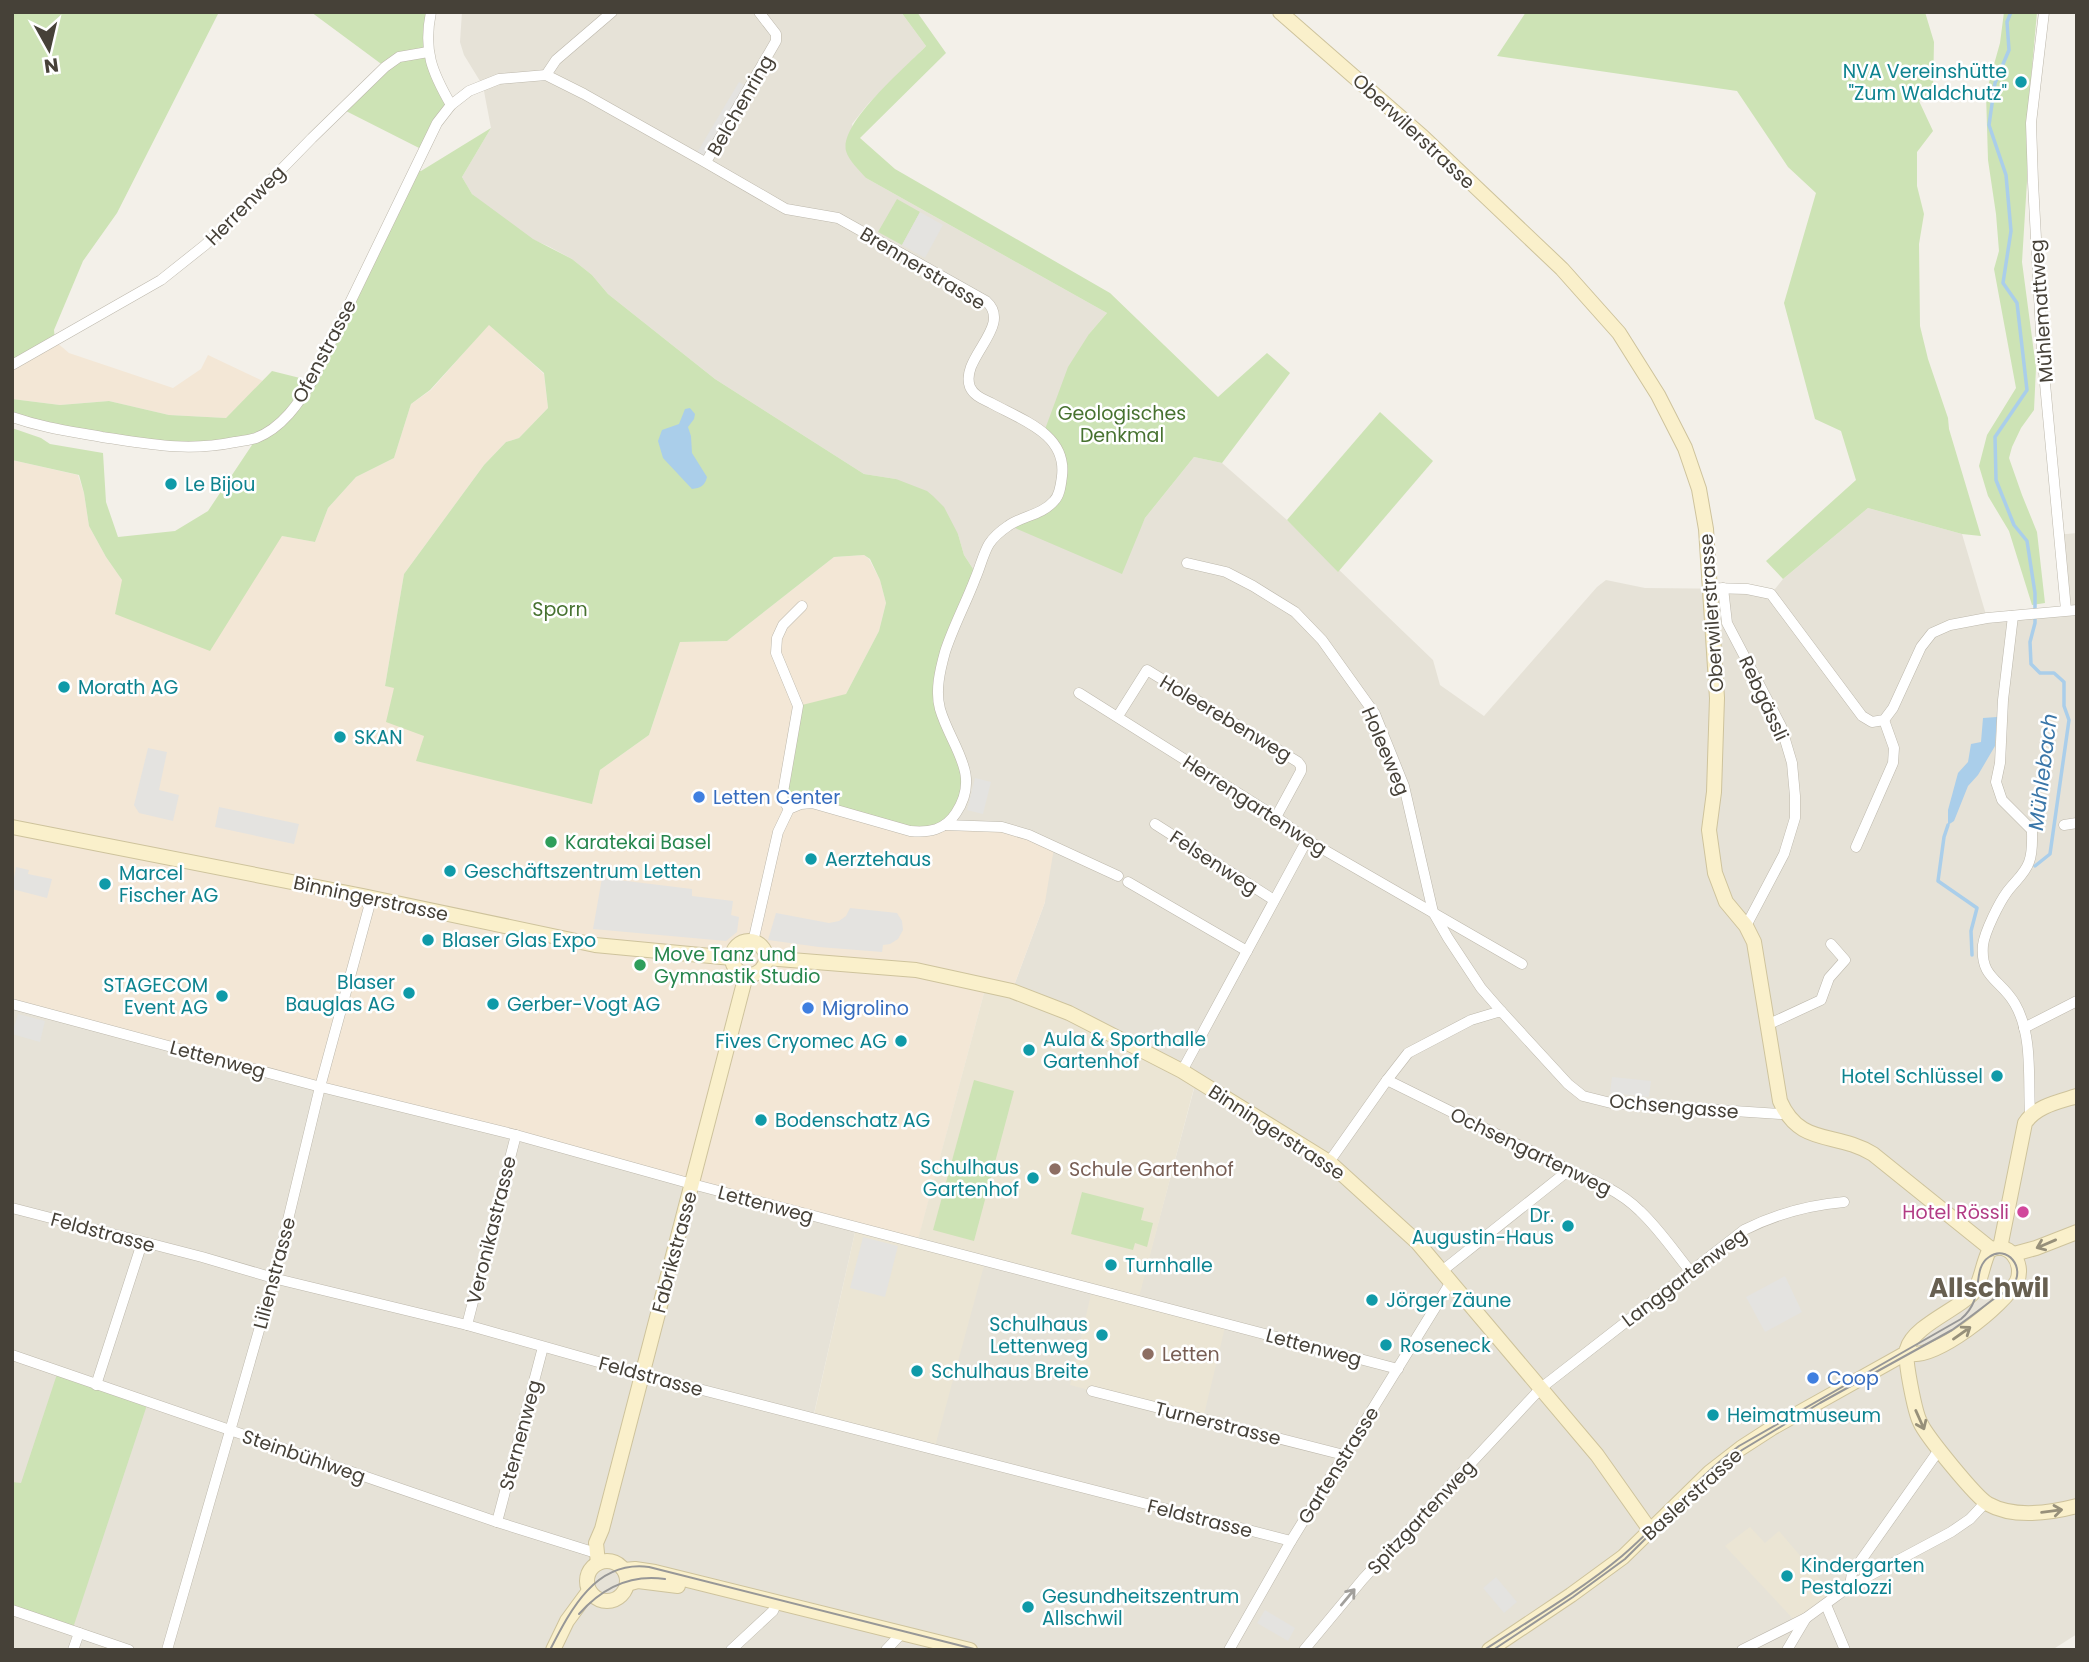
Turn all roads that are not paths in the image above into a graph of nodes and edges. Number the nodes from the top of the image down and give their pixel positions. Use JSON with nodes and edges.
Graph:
{"nodes":[{"id":1,"x":431,"y":12,"type":"edge"},
{"id":2,"x":612,"y":12,"type":"edge"},
{"id":3,"x":759,"y":12,"type":"edge"},
{"id":4,"x":1280,"y":12,"type":"edge"},
{"id":5,"x":2044,"y":12,"type":"edge"},
{"id":6,"x":428,"y":52,"type":"junction"},
{"id":7,"x":546,"y":75,"type":"junction"},
{"id":8,"x":451,"y":105,"type":"junction"},
{"id":9,"x":706,"y":162,"type":"junction"},
{"id":10,"x":12,"y":365,"type":"edge"},
{"id":11,"x":12,"y":417,"type":"edge"},
{"id":12,"x":1187,"y":563,"type":"dead end"},
{"id":13,"x":1717,"y":588,"type":"junction"},
{"id":14,"x":802,"y":606,"type":"dead end"},
{"id":15,"x":2068,"y":610,"type":"edge"},
{"id":16,"x":2013,"y":616,"type":"junction"},
{"id":17,"x":1079,"y":693,"type":"dead end"},
{"id":18,"x":1118,"y":716,"type":"junction"},
{"id":19,"x":1884,"y":720,"type":"junction"},
{"id":20,"x":789,"y":810,"type":"junction"},
{"id":21,"x":1276,"y":817,"type":"junction"},
{"id":22,"x":2077,"y":822,"type":"edge"},
{"id":23,"x":1155,"y":824,"type":"dead end"},
{"id":24,"x":944,"y":825,"type":"junction"},
{"id":25,"x":2064,"y":825,"type":"dead end"},
{"id":26,"x":14,"y":832,"type":"edge"},
{"id":27,"x":1307,"y":840,"type":"junction"},
{"id":28,"x":1856,"y":847,"type":"dead end"},
{"id":29,"x":1118,"y":876,"type":"dead end"},
{"id":30,"x":1128,"y":882,"type":"dead end"},
{"id":31,"x":363,"y":896,"type":"junction"},
{"id":32,"x":1274,"y":901,"type":"junction"},
{"id":33,"x":1433,"y":912,"type":"junction"},
{"id":34,"x":1746,"y":926,"type":"junction"},
{"id":35,"x":753,"y":942,"type":"junction"},
{"id":36,"x":1831,"y":944,"type":"dead end"},
{"id":37,"x":1247,"y":951,"type":"junction"},
{"id":38,"x":732,"y":958,"type":"junction"},
{"id":39,"x":766,"y":958,"type":"junction"},
{"id":40,"x":1522,"y":964,"type":"dead end"},
{"id":41,"x":746,"y":975,"type":"junction"},
{"id":42,"x":2077,"y":1002,"type":"edge"},
{"id":43,"x":12,"y":1004,"type":"edge"},
{"id":44,"x":1501,"y":1010,"type":"junction"},
{"id":45,"x":1767,"y":1025,"type":"junction"},
{"id":46,"x":2024,"y":1028,"type":"junction"},
{"id":47,"x":1182,"y":1071,"type":"junction"},
{"id":48,"x":1387,"y":1080,"type":"junction"},
{"id":49,"x":320,"y":1087,"type":"junction"},
{"id":50,"x":2077,"y":1096,"type":"edge"},
{"id":51,"x":1785,"y":1113,"type":"junction"},
{"id":52,"x":2031,"y":1114,"type":"junction"},
{"id":53,"x":516,"y":1135,"type":"junction"},
{"id":54,"x":1329,"y":1162,"type":"junction"},
{"id":55,"x":1569,"y":1170,"type":"junction"},
{"id":56,"x":692,"y":1184,"type":"junction"},
{"id":57,"x":1844,"y":1202,"type":"dead end"},
{"id":58,"x":12,"y":1209,"type":"edge"},
{"id":59,"x":2077,"y":1232,"type":"edge"},
{"id":60,"x":142,"y":1242,"type":"junction"},
{"id":61,"x":1996,"y":1249,"type":"junction"},
{"id":62,"x":2014,"y":1254,"type":"junction"},
{"id":63,"x":1690,"y":1271,"type":"junction"},
{"id":64,"x":1447,"y":1277,"type":"junction"},
{"id":65,"x":274,"y":1278,"type":"junction"},
{"id":66,"x":467,"y":1325,"type":"junction"},
{"id":67,"x":543,"y":1347,"type":"junction"},
{"id":68,"x":1906,"y":1353,"type":"junction"},
{"id":69,"x":12,"y":1355,"type":"edge"},
{"id":70,"x":1398,"y":1369,"type":"junction"},
{"id":71,"x":642,"y":1374,"type":"junction"},
{"id":72,"x":96,"y":1385,"type":"junction"},
{"id":73,"x":1541,"y":1388,"type":"junction"},
{"id":74,"x":1092,"y":1391,"type":"dead end"},
{"id":75,"x":230,"y":1431,"type":"junction"},
{"id":76,"x":1939,"y":1450,"type":"junction"},
{"id":77,"x":1344,"y":1455,"type":"junction"},
{"id":78,"x":1985,"y":1503,"type":"junction"},
{"id":79,"x":2077,"y":1506,"type":"edge"},
{"id":80,"x":497,"y":1522,"type":"junction"},
{"id":81,"x":1650,"y":1530,"type":"junction"},
{"id":82,"x":1291,"y":1541,"type":"junction"},
{"id":83,"x":602,"y":1559,"type":"junction"},
{"id":84,"x":626,"y":1577,"type":"junction"},
{"id":85,"x":1850,"y":1586,"type":"junction"},
{"id":86,"x":593,"y":1595,"type":"junction"},
{"id":87,"x":756,"y":1597,"type":"junction"},
{"id":88,"x":1826,"y":1605,"type":"junction"},
{"id":89,"x":12,"y":1610,"type":"edge"},
{"id":90,"x":1806,"y":1618,"type":"junction"},
{"id":91,"x":903,"y":1632,"type":"junction"},
{"id":92,"x":79,"y":1633,"type":"junction"},
{"id":93,"x":555,"y":1646,"type":"edge"},
{"id":94,"x":73,"y":1650,"type":"edge"},
{"id":95,"x":129,"y":1650,"type":"edge"},
{"id":96,"x":167,"y":1650,"type":"edge"},
{"id":97,"x":732,"y":1650,"type":"edge"},
{"id":98,"x":886,"y":1650,"type":"edge"},
{"id":99,"x":970,"y":1650,"type":"edge"},
{"id":100,"x":1229,"y":1650,"type":"edge"},
{"id":101,"x":1304,"y":1650,"type":"edge"},
{"id":102,"x":1489,"y":1650,"type":"edge"},
{"id":103,"x":1742,"y":1650,"type":"edge"},
{"id":104,"x":1787,"y":1650,"type":"edge"},
{"id":105,"x":1845,"y":1650,"type":"edge"}],
"edges":[{"from":1,"to":6,"type":"street"},
{"from":2,"to":7,"type":"street"},
{"from":3,"to":9,"type":"street","name":"Belchenring"},
{"from":4,"to":13,"type":"street","name":"Oberwilerstrasse"},
{"from":5,"to":15,"type":"street","name":"Mühlemattweg"},
{"from":6,"to":8,"type":"street"},
{"from":6,"to":10,"type":"street","name":"Herrenweg"},
{"from":7,"to":8,"type":"street","name":"Ofenstrasse"},
{"from":7,"to":9,"type":"street"},
{"from":8,"to":11,"type":"street","name":"Ofenstrasse"},
{"from":9,"to":24,"type":"street","name":"Brennerstrasse"},
{"from":12,"to":33,"type":"street","name":"Holeeweg"},
{"from":13,"to":19,"type":"street"},
{"from":13,"to":34,"type":"street","name":"Oberwilerstrasse"},
{"from":13,"to":34,"type":"street","name":"Rebgässli"},
{"from":14,"to":20,"type":"street"},
{"from":15,"to":16,"type":"street"},
{"from":16,"to":19,"type":"street"},
{"from":16,"to":46,"type":"street"},
{"from":17,"to":18,"type":"street","name":"Herrengartenweg"},
{"from":18,"to":21,"type":"street","name":"Herrengartenweg"},
{"from":18,"to":21,"type":"street","name":"Holeerebenweg"},
{"from":19,"to":28,"type":"street"},
{"from":20,"to":24,"type":"street"},
{"from":20,"to":35,"type":"street"},
{"from":21,"to":27,"type":"street","name":"Herrengartenweg"},
{"from":22,"to":25,"type":"street"},
{"from":23,"to":32,"type":"street","name":"Felsenweg"},
{"from":24,"to":29,"type":"street"},
{"from":26,"to":31,"type":"street","name":"Binningerstrasse"},
{"from":27,"to":32,"type":"street","name":"Felsenweg"},
{"from":27,"to":33,"type":"street","name":"Herrengartenweg"},
{"from":30,"to":37,"type":"street"},
{"from":31,"to":38,"type":"street","name":"Binningerstrasse"},
{"from":31,"to":49,"type":"street","name":"Lilienstrasse"},
{"from":32,"to":37,"type":"street","name":"Felsenweg"},
{"from":33,"to":40,"type":"street","name":"Herrengartenweg"},
{"from":33,"to":44,"type":"street","name":"Holeeweg"},
{"from":34,"to":45,"type":"street","name":"Oberwilerstrasse"},
{"from":35,"to":38,"type":"street"},
{"from":35,"to":39,"type":"street"},
{"from":36,"to":45,"type":"street"},
{"from":37,"to":47,"type":"street","name":"Felsenweg"},
{"from":38,"to":41,"type":"street"},
{"from":39,"to":41,"type":"street"},
{"from":39,"to":47,"type":"street","name":"Binningerstrasse"},
{"from":41,"to":56,"type":"street","name":"Fabrikstrasse"},
{"from":42,"to":46,"type":"street"},
{"from":43,"to":49,"type":"street","name":"Lettenweg"},
{"from":44,"to":48,"type":"street"},
{"from":44,"to":51,"type":"street","name":"Ochsengasse"},
{"from":45,"to":51,"type":"street","name":"Oberwilerstrasse"},
{"from":46,"to":52,"type":"street"},
{"from":47,"to":54,"type":"street","name":"Binningerstrasse"},
{"from":48,"to":54,"type":"street"},
{"from":48,"to":55,"type":"street","name":"Ochsengartenweg"},
{"from":49,"to":53,"type":"street","name":"Lettenweg"},
{"from":49,"to":65,"type":"street","name":"Lilienstrasse"},
{"from":50,"to":52,"type":"street"},
{"from":51,"to":61,"type":"street"},
{"from":52,"to":61,"type":"street"},
{"from":53,"to":56,"type":"street","name":"Lettenweg"},
{"from":53,"to":66,"type":"street","name":"Veronikastrasse"},
{"from":54,"to":64,"type":"street","name":"Binningerstrasse"},
{"from":55,"to":63,"type":"street","name":"Ochsengartenweg"},
{"from":55,"to":64,"type":"street","name":"Gartenstrasse"},
{"from":56,"to":70,"type":"street","name":"Lettenweg"},
{"from":56,"to":71,"type":"street","name":"Fabrikstrasse"},
{"from":57,"to":63,"type":"street","name":"Langgartenweg"},
{"from":58,"to":60,"type":"street","name":"Feldstrasse"},
{"from":59,"to":62,"type":"street","one_way":true},
{"from":60,"to":65,"type":"street","name":"Feldstrasse"},
{"from":60,"to":72,"type":"street"},
{"from":61,"to":62,"type":"street"},
{"from":61,"to":68,"type":"street"},
{"from":68,"to":62,"type":"street","one_way":true},
{"from":63,"to":73,"type":"street","name":"Langgartenweg"},
{"from":64,"to":70,"type":"street","name":"Gartenstrasse"},
{"from":64,"to":73,"type":"street","name":"Binningerstrasse"},
{"from":65,"to":66,"type":"street","name":"Feldstrasse"},
{"from":65,"to":75,"type":"street","name":"Lilienstrasse"},
{"from":66,"to":67,"type":"street","name":"Feldstrasse"},
{"from":67,"to":71,"type":"street","name":"Feldstrasse"},
{"from":67,"to":80,"type":"street","name":"Sternenweg"},
{"from":68,"to":76,"type":"street","one_way":true},
{"from":68,"to":81,"type":"street","name":"Baslerstrasse"},
{"from":69,"to":72,"type":"street","name":"Steinbühlweg"},
{"from":70,"to":77,"type":"street","name":"Gartenstrasse"},
{"from":71,"to":82,"type":"street","name":"Feldstrasse"},
{"from":71,"to":83,"type":"street","name":"Fabrikstrasse"},
{"from":72,"to":75,"type":"street","name":"Steinbühlweg"},
{"from":73,"to":81,"type":"street","name":"Binningerstrasse"},
{"from":101,"to":73,"type":"street","name":"Spitzgartenweg","one_way":true},
{"from":74,"to":77,"type":"street","name":"Turnerstrasse"},
{"from":75,"to":80,"type":"street","name":"Steinbühlweg"},
{"from":75,"to":96,"type":"street","name":"Lilienstrasse"},
{"from":76,"to":78,"type":"street"},
{"from":76,"to":85,"type":"street"},
{"from":77,"to":82,"type":"street","name":"Gartenstrasse"},
{"from":78,"to":79,"type":"street","one_way":true},
{"from":78,"to":85,"type":"street"},
{"from":80,"to":83,"type":"street","name":"Steinbühlweg"},
{"from":81,"to":102,"type":"street","name":"Baslerstrasse"},
{"from":82,"to":100,"type":"street","name":"Gartenstrasse"},
{"from":83,"to":84,"type":"street"},
{"from":83,"to":86,"type":"street"},
{"from":84,"to":86,"type":"street"},
{"from":84,"to":87,"type":"street"},
{"from":85,"to":88,"type":"street"},
{"from":86,"to":93,"type":"street"},
{"from":87,"to":91,"type":"street"},
{"from":87,"to":97,"type":"street"},
{"from":88,"to":90,"type":"street"},
{"from":88,"to":105,"type":"street"},
{"from":89,"to":92,"type":"street"},
{"from":90,"to":103,"type":"street"},
{"from":90,"to":104,"type":"street"},
{"from":91,"to":98,"type":"street"},
{"from":91,"to":99,"type":"street"},
{"from":92,"to":94,"type":"street"},
{"from":92,"to":95,"type":"street"}]}
